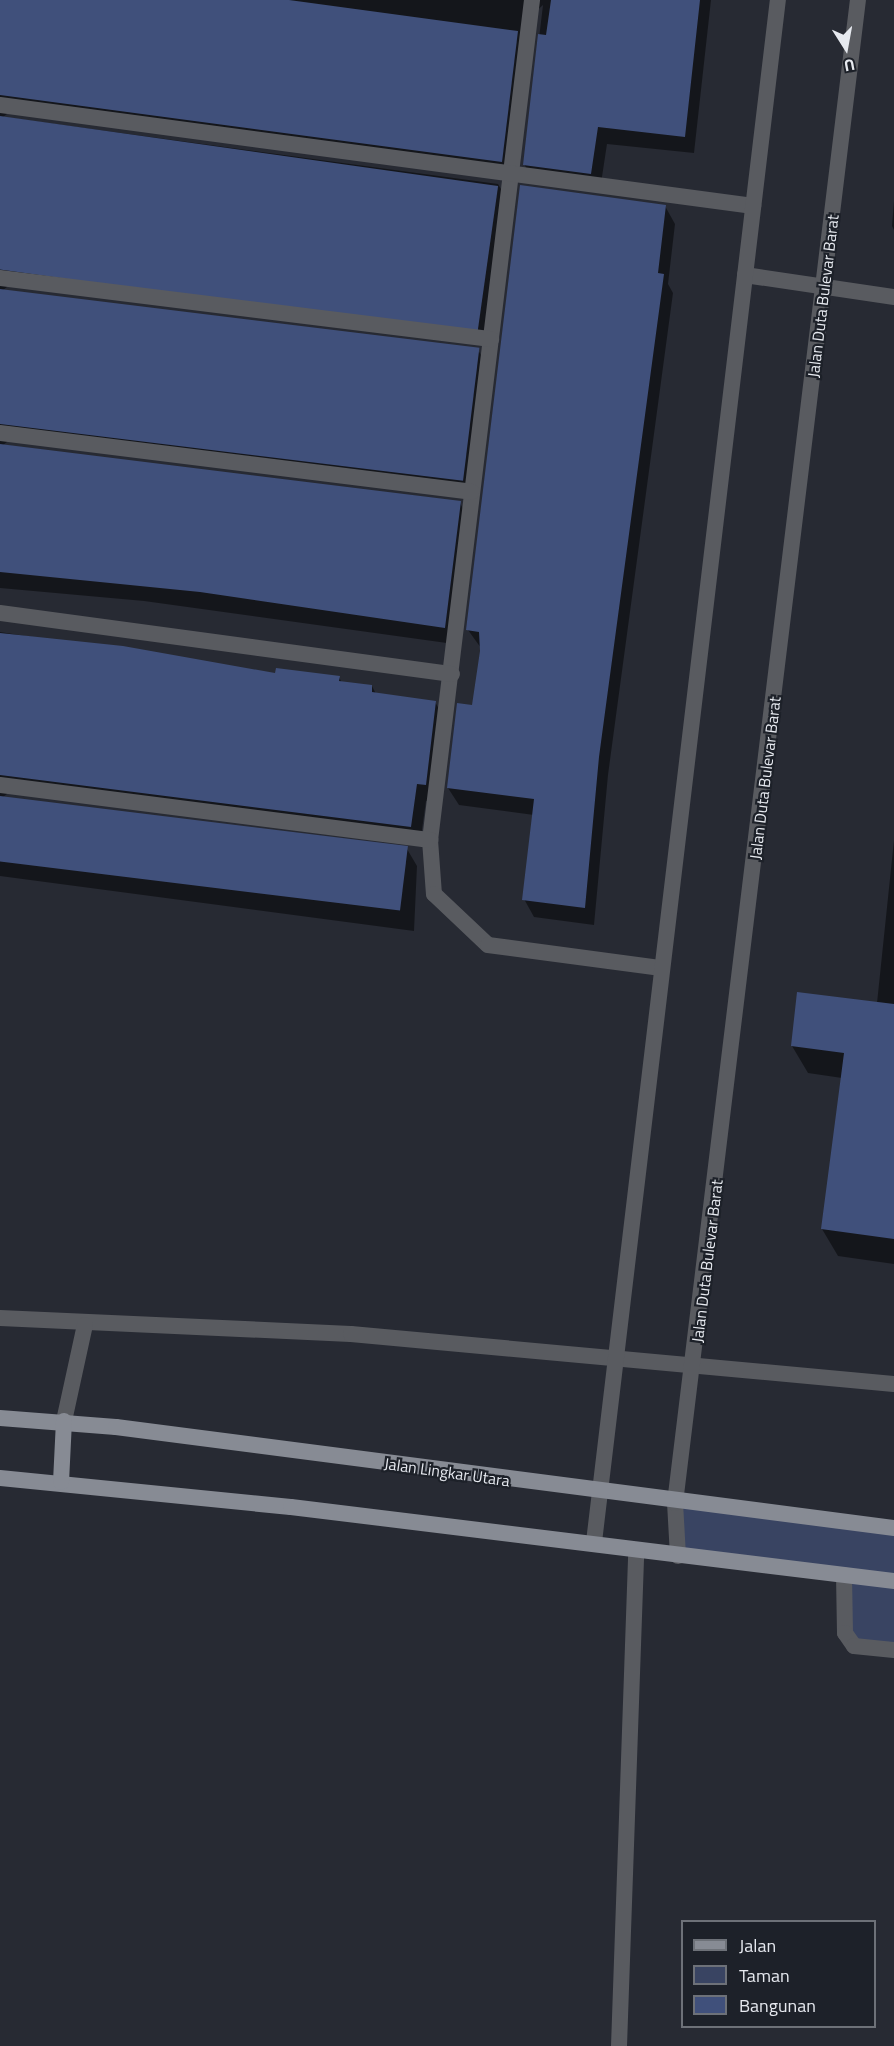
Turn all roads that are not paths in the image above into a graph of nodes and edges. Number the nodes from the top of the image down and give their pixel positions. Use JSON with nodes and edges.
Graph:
{"nodes":[{"id":1,"x":532,"y":0,"type":"edge"},
{"id":2,"x":778,"y":0,"type":"edge"},
{"id":3,"x":858,"y":0,"type":"edge"},
{"id":4,"x":0,"y":105,"type":"edge"},
{"id":5,"x":511,"y":171,"type":"junction"},
{"id":6,"x":753,"y":206,"type":"junction"},
{"id":7,"x":750,"y":276,"type":"junction"},
{"id":8,"x":0,"y":278,"type":"edge"},
{"id":9,"x":816,"y":285,"type":"junction"},
{"id":10,"x":894,"y":297,"type":"edge"},
{"id":11,"x":490,"y":339,"type":"junction"},
{"id":12,"x":0,"y":433,"type":"edge"},
{"id":13,"x":471,"y":492,"type":"junction"},
{"id":14,"x":0,"y":613,"type":"edge"},
{"id":15,"x":452,"y":674,"type":"junction"},
{"id":16,"x":0,"y":785,"type":"edge"},
{"id":17,"x":430,"y":840,"type":"junction"},
{"id":18,"x":661,"y":968,"type":"junction"},
{"id":19,"x":0,"y":1318,"type":"edge"},
{"id":20,"x":85,"y":1325,"type":"junction"},
{"id":21,"x":615,"y":1360,"type":"junction"},
{"id":22,"x":695,"y":1365,"type":"junction"},
{"id":23,"x":894,"y":1384,"type":"edge"},
{"id":24,"x":0,"y":1418,"type":"edge"},
{"id":25,"x":64,"y":1421,"type":"junction"},
{"id":26,"x":0,"y":1478,"type":"edge"},
{"id":27,"x":61,"y":1482,"type":"junction"},
{"id":28,"x":603,"y":1494,"type":"junction"},
{"id":29,"x":675,"y":1503,"type":"junction"},
{"id":30,"x":894,"y":1528,"type":"edge"},
{"id":31,"x":594,"y":1542,"type":"junction"},
{"id":32,"x":636,"y":1551,"type":"junction"},
{"id":33,"x":678,"y":1556,"type":"junction"},
{"id":34,"x":844,"y":1575,"type":"junction"},
{"id":35,"x":894,"y":1581,"type":"edge"},
{"id":36,"x":894,"y":1650,"type":"edge"},
{"id":37,"x":619,"y":2046,"type":"edge"}],
"edges":[{"from":1,"to":5,"type":"street"},
{"from":2,"to":6,"type":"street"},
{"from":3,"to":9,"type":"street","name":"Jalan Duta Bulevar Barat"},
{"from":4,"to":5,"type":"street"},
{"from":5,"to":6,"type":"street"},
{"from":5,"to":11,"type":"street"},
{"from":6,"to":7,"type":"street"},
{"from":7,"to":9,"type":"street"},
{"from":7,"to":18,"type":"street"},
{"from":8,"to":11,"type":"street"},
{"from":9,"to":10,"type":"street"},
{"from":9,"to":22,"type":"street","name":"Jalan Duta Bulevar Barat"},
{"from":11,"to":13,"type":"street"},
{"from":12,"to":13,"type":"street"},
{"from":13,"to":15,"type":"street"},
{"from":14,"to":15,"type":"street"},
{"from":15,"to":17,"type":"street"},
{"from":16,"to":17,"type":"street"},
{"from":17,"to":18,"type":"street"},
{"from":18,"to":21,"type":"street"},
{"from":19,"to":20,"type":"street"},
{"from":20,"to":21,"type":"street"},
{"from":20,"to":25,"type":"street"},
{"from":21,"to":22,"type":"street"},
{"from":21,"to":28,"type":"street"},
{"from":22,"to":23,"type":"street"},
{"from":22,"to":29,"type":"street","name":"Jalan Duta Bulevar Barat"},
{"from":24,"to":25,"type":"main road","name":"Jalan Lingkar Utara"},
{"from":25,"to":27,"type":"main road"},
{"from":25,"to":28,"type":"main road","name":"Jalan Lingkar Utara"},
{"from":26,"to":27,"type":"main road"},
{"from":27,"to":31,"type":"main road"},
{"from":28,"to":29,"type":"main road","name":"Jalan Lingkar Utara"},
{"from":28,"to":31,"type":"street"},
{"from":29,"to":30,"type":"main road","name":"Jalan Lingkar Utara"},
{"from":29,"to":33,"type":"street","name":"Jalan Duta Bulevar Barat"},
{"from":31,"to":32,"type":"main road"},
{"from":32,"to":33,"type":"main road"},
{"from":32,"to":37,"type":"street"},
{"from":33,"to":34,"type":"main road"},
{"from":34,"to":35,"type":"main road"},
{"from":34,"to":36,"type":"street"}]}
